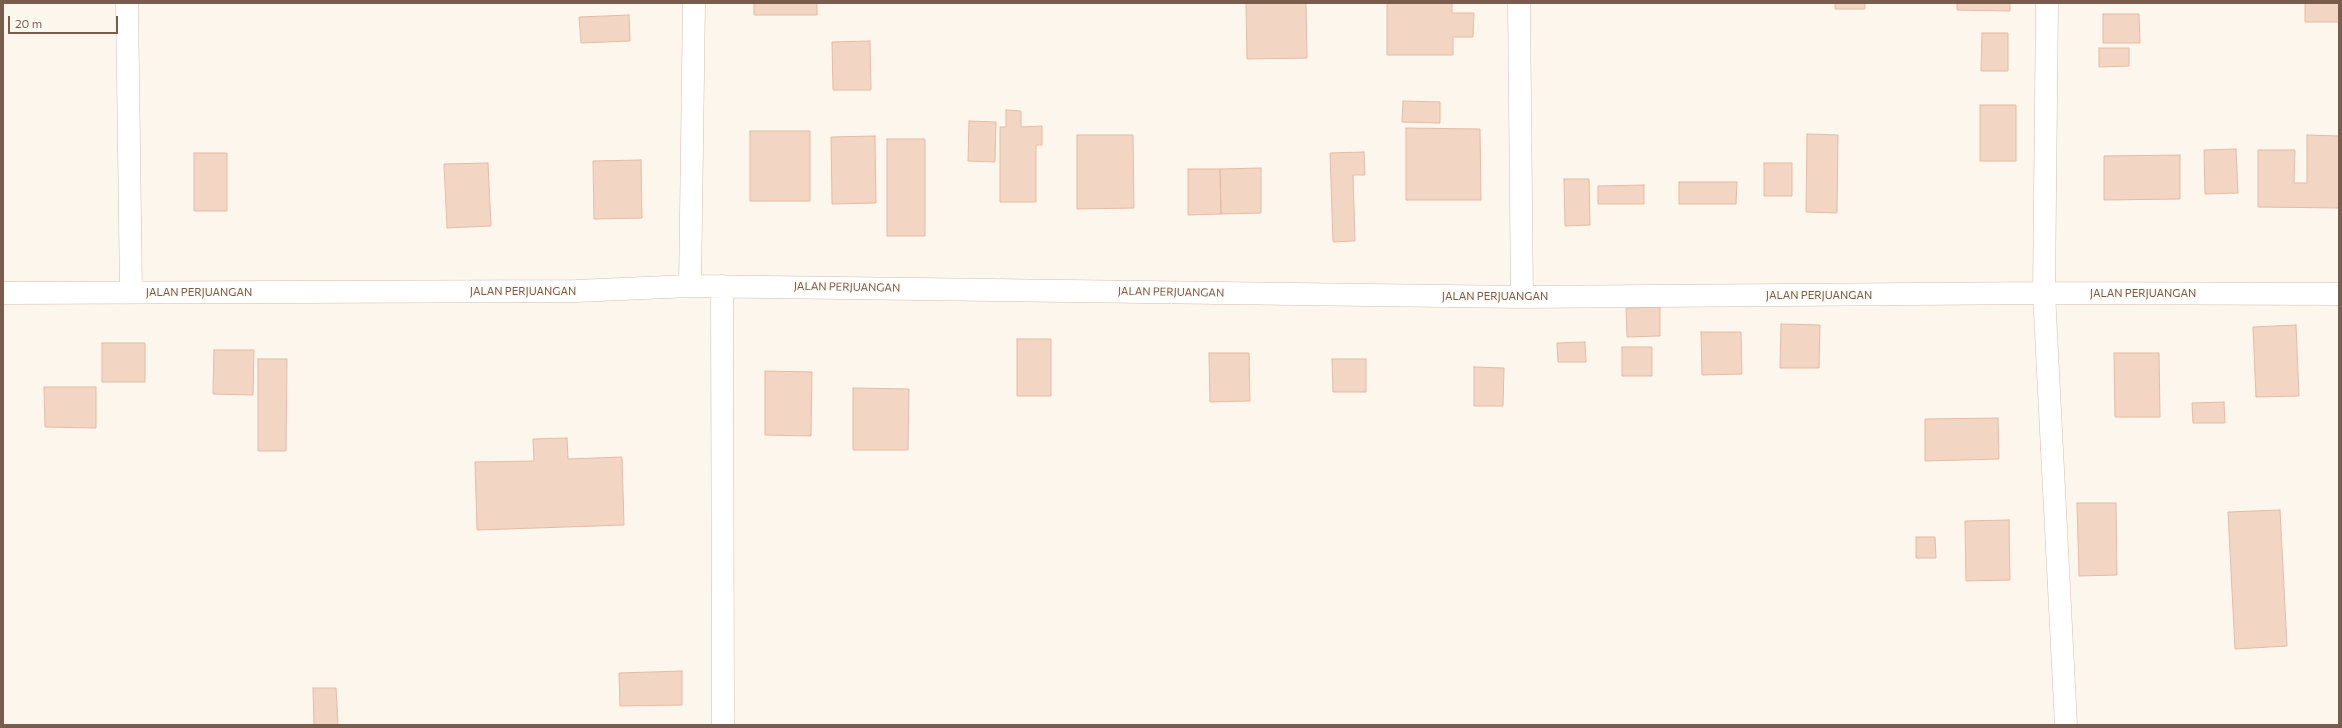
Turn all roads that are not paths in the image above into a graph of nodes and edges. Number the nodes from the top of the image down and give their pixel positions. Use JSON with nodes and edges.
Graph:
{"nodes":[{"id":1,"x":127,"y":3,"type":"edge"},
{"id":2,"x":694,"y":3,"type":"edge"},
{"id":3,"x":1519,"y":3,"type":"edge"},
{"id":4,"x":2047,"y":3,"type":"edge"},
{"id":5,"x":690,"y":286,"type":"junction"},
{"id":6,"x":722,"y":286,"type":"junction"},
{"id":7,"x":131,"y":292,"type":"junction"},
{"id":8,"x":3,"y":293,"type":"edge"},
{"id":9,"x":2044,"y":293,"type":"junction"},
{"id":10,"x":2339,"y":294,"type":"edge"},
{"id":11,"x":1522,"y":297,"type":"junction"},
{"id":12,"x":723,"y":725,"type":"edge"},
{"id":13,"x":2066,"y":725,"type":"edge"}],
"edges":[{"from":1,"to":7,"type":"street"},
{"from":2,"to":5,"type":"street"},
{"from":3,"to":11,"type":"street"},
{"from":4,"to":9,"type":"street"},
{"from":5,"to":6,"type":"street","name":"JALAN PERJUANGAN"},
{"from":5,"to":7,"type":"street","name":"JALAN PERJUANGAN"},
{"from":6,"to":11,"type":"street","name":"JALAN PERJUANGAN"},
{"from":6,"to":12,"type":"street"},
{"from":7,"to":8,"type":"street","name":"JALAN PERJUANGAN"},
{"from":9,"to":10,"type":"street","name":"JALAN PERJUANGAN"},
{"from":9,"to":11,"type":"street","name":"JALAN PERJUANGAN"},
{"from":9,"to":13,"type":"street"}]}
